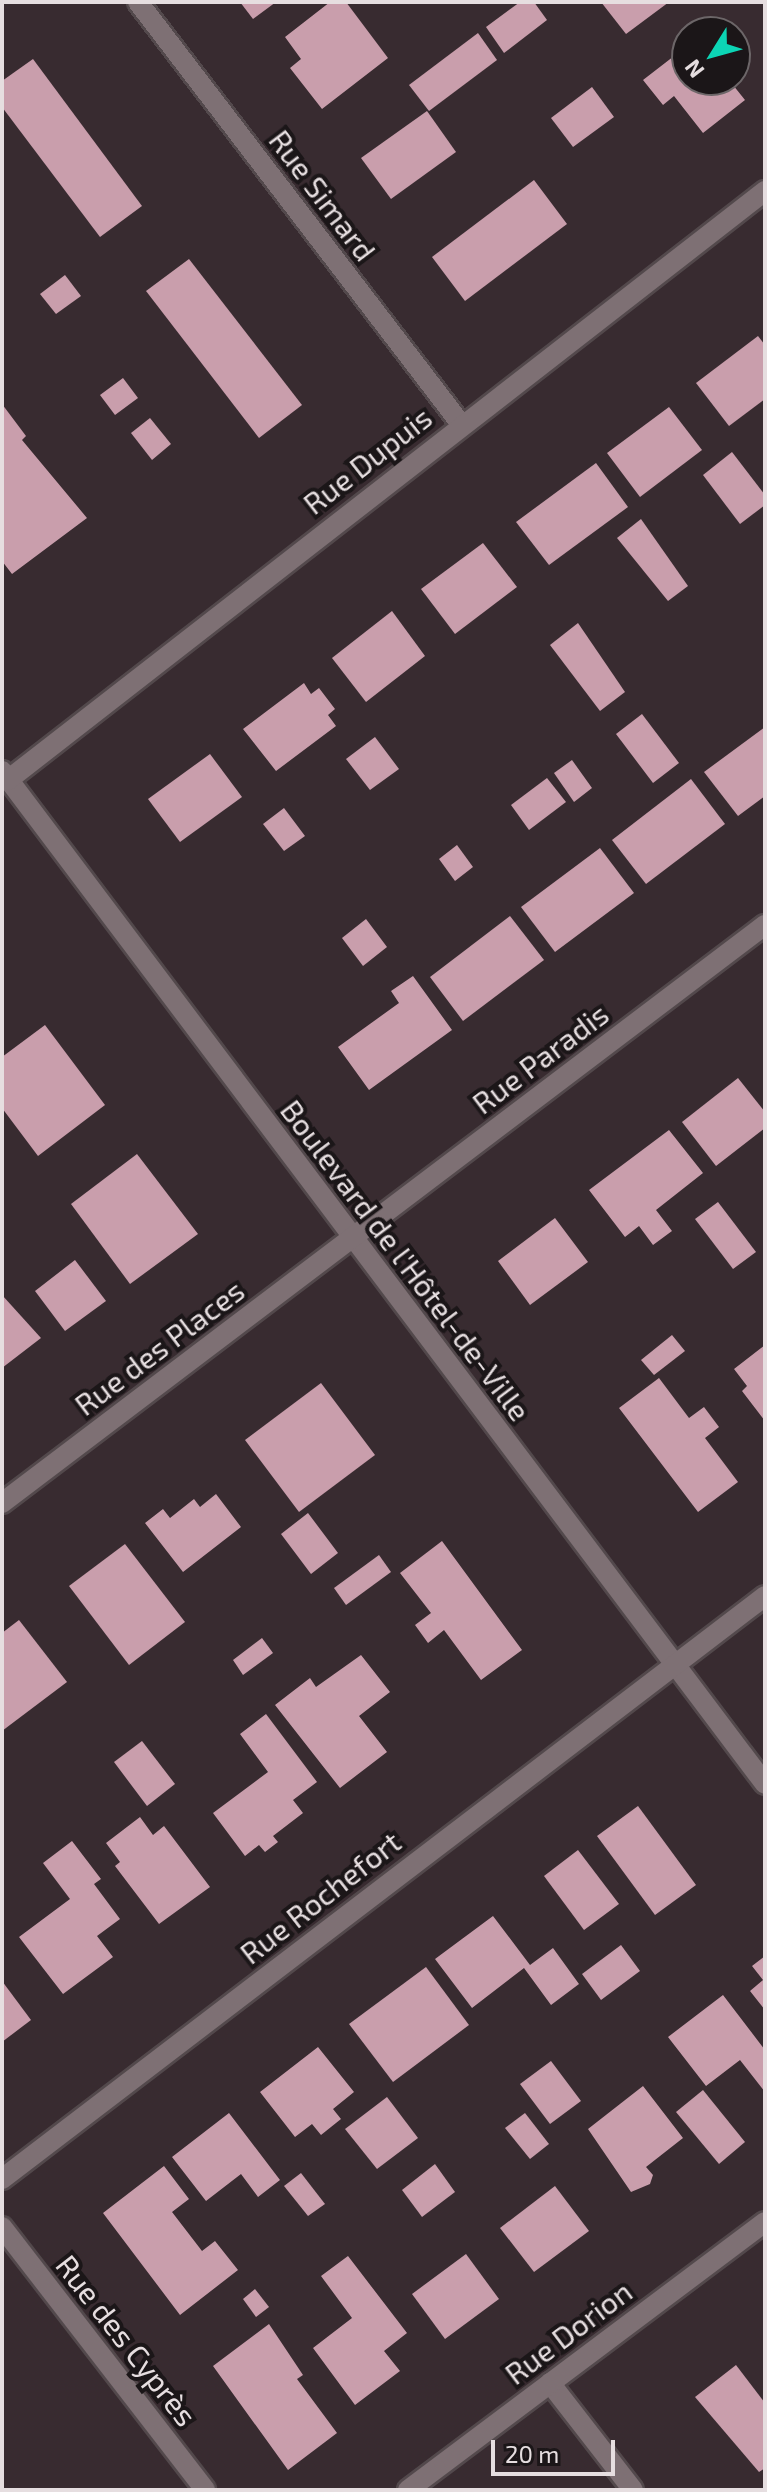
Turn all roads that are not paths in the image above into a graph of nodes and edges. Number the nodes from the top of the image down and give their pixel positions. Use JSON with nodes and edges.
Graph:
{"nodes":[{"id":1,"x":138,"y":2,"type":"edge"},
{"id":2,"x":765,"y":191,"type":"edge"},
{"id":3,"x":461,"y":424,"type":"junction"},
{"id":4,"x":5,"y":776,"type":"edge"},
{"id":5,"x":765,"y":925,"type":"edge"},
{"id":6,"x":352,"y":1239,"type":"junction"},
{"id":7,"x":2,"y":1503,"type":"edge"},
{"id":8,"x":765,"y":1596,"type":"edge"},
{"id":9,"x":674,"y":1663,"type":"junction"},
{"id":10,"x":765,"y":1784,"type":"edge"},
{"id":11,"x":2,"y":2179,"type":"edge"},
{"id":12,"x":765,"y":2222,"type":"edge"},
{"id":13,"x":2,"y":2227,"type":"edge"},
{"id":14,"x":550,"y":2383,"type":"junction"},
{"id":15,"x":205,"y":2490,"type":"edge"},
{"id":16,"x":408,"y":2490,"type":"edge"},
{"id":17,"x":633,"y":2490,"type":"edge"}],
"edges":[{"from":1,"to":3,"type":"street","name":"Rue Simard"},
{"from":2,"to":3,"type":"street","name":"Rue Dupuis"},
{"from":3,"to":4,"type":"street","name":"Rue Dupuis"},
{"from":4,"to":6,"type":"street","name":"Boulevard de l'Hôtel-de-Ville"},
{"from":5,"to":6,"type":"street","name":"Rue Paradis"},
{"from":6,"to":7,"type":"street","name":"Rue des Places"},
{"from":6,"to":9,"type":"street","name":"Boulevard de l'Hôtel-de-Ville"},
{"from":8,"to":9,"type":"street"},
{"from":9,"to":10,"type":"street","name":"Boulevard de l'Hôtel-de-Ville"},
{"from":9,"to":11,"type":"street","name":"Rue Rochefort"},
{"from":12,"to":14,"type":"street","name":"Rue Dorion"},
{"from":13,"to":15,"type":"street","name":"Rue des Cyprès"},
{"from":14,"to":16,"type":"street","name":"Rue Dorion"},
{"from":14,"to":17,"type":"street"}]}
